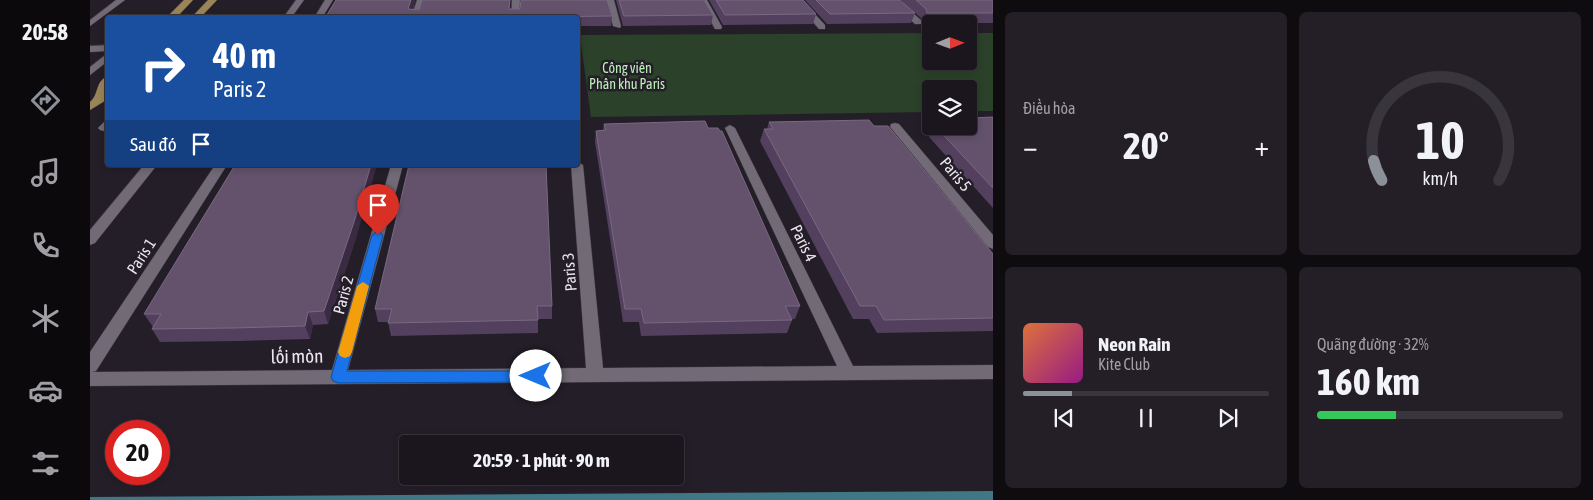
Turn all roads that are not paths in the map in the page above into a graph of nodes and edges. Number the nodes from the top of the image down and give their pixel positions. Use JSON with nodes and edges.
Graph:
{"nodes":[{"id":1,"x":121,"y":0,"type":"edge"},
{"id":2,"x":189,"y":0,"type":"edge"},
{"id":3,"x":213,"y":0,"type":"edge"},
{"id":4,"x":300,"y":0,"type":"edge"},
{"id":5,"x":329,"y":0,"type":"edge"},
{"id":6,"x":421,"y":0,"type":"edge"},
{"id":7,"x":516,"y":0,"type":"edge"},
{"id":8,"x":610,"y":0,"type":"edge"},
{"id":9,"x":703,"y":0,"type":"edge"},
{"id":10,"x":798,"y":0,"type":"edge"},
{"id":11,"x":893,"y":0,"type":"edge"},
{"id":12,"x":173,"y":15,"type":"edge"},
{"id":13,"x":198,"y":15,"type":"edge"},
{"id":14,"x":288,"y":15,"type":"edge"},
{"id":15,"x":320,"y":15,"type":"edge"},
{"id":16,"x":416,"y":15,"type":"edge"},
{"id":17,"x":515,"y":15,"type":"edge"},
{"id":18,"x":918,"y":22,"type":"dead end"},
{"id":19,"x":90,"y":24,"type":"edge"},
{"id":20,"x":618,"y":26,"type":"dead end"},
{"id":21,"x":718,"y":27,"type":"dead end"},
{"id":22,"x":822,"y":27,"type":"dead end"},
{"id":23,"x":90,"y":48,"type":"edge"},
{"id":24,"x":105,"y":48,"type":"edge"},
{"id":25,"x":105,"y":59,"type":"edge"},
{"id":26,"x":90,"y":72,"type":"edge"},
{"id":27,"x":105,"y":82,"type":"edge"},
{"id":28,"x":97,"y":101,"type":"edge"},
{"id":29,"x":895,"y":126,"type":"dead end"},
{"id":30,"x":730,"y":128,"type":"dead end"},
{"id":31,"x":149,"y":167,"type":"edge"},
{"id":32,"x":220,"y":167,"type":"edge"},
{"id":33,"x":396,"y":167,"type":"edge"},
{"id":34,"x":576,"y":167,"type":"edge"},
{"id":35,"x":90,"y":240,"type":"edge"},
{"id":36,"x":993,"y":244,"type":"edge"},
{"id":37,"x":90,"y":366,"type":"edge"},
{"id":38,"x":993,"y":372,"type":"edge"},
{"id":39,"x":848,"y":373,"type":"junction"},
{"id":40,"x":595,"y":376,"type":"junction"},
{"id":41,"x":338,"y":377,"type":"junction"},
{"id":42,"x":90,"y":379,"type":"edge"}],
"edges":[{"from":1,"to":19,"type":"lane"},
{"from":2,"to":12,"type":"main road"},
{"from":3,"to":13,"type":"main road"},
{"from":4,"to":14,"type":"lane"},
{"from":5,"to":15,"type":"lane"},
{"from":6,"to":16,"type":"lane"},
{"from":7,"to":17,"type":"lane"},
{"from":8,"to":20,"type":"lane"},
{"from":9,"to":21,"type":"lane"},
{"from":10,"to":22,"type":"lane"},
{"from":11,"to":18,"type":"lane"},
{"from":23,"to":24,"type":"lane"},
{"from":25,"to":26,"type":"lane"},
{"from":27,"to":28,"type":"main road"},
{"from":29,"to":36,"type":"lane","name":"Paris 5"},
{"from":30,"to":39,"type":"lane","name":"Paris 4"},
{"from":31,"to":35,"type":"street"},
{"from":32,"to":37,"type":"lane","name":"Paris 1"},
{"from":33,"to":41,"type":"lane","name":"Paris 2"},
{"from":34,"to":40,"type":"lane","name":"Paris 3"},
{"from":38,"to":39,"type":"lane","name":"lối mòn"},
{"from":39,"to":40,"type":"lane","name":"lối mòn"},
{"from":40,"to":41,"type":"lane","name":"lối mòn"},
{"from":41,"to":42,"type":"lane","name":"lối mòn"}]}
